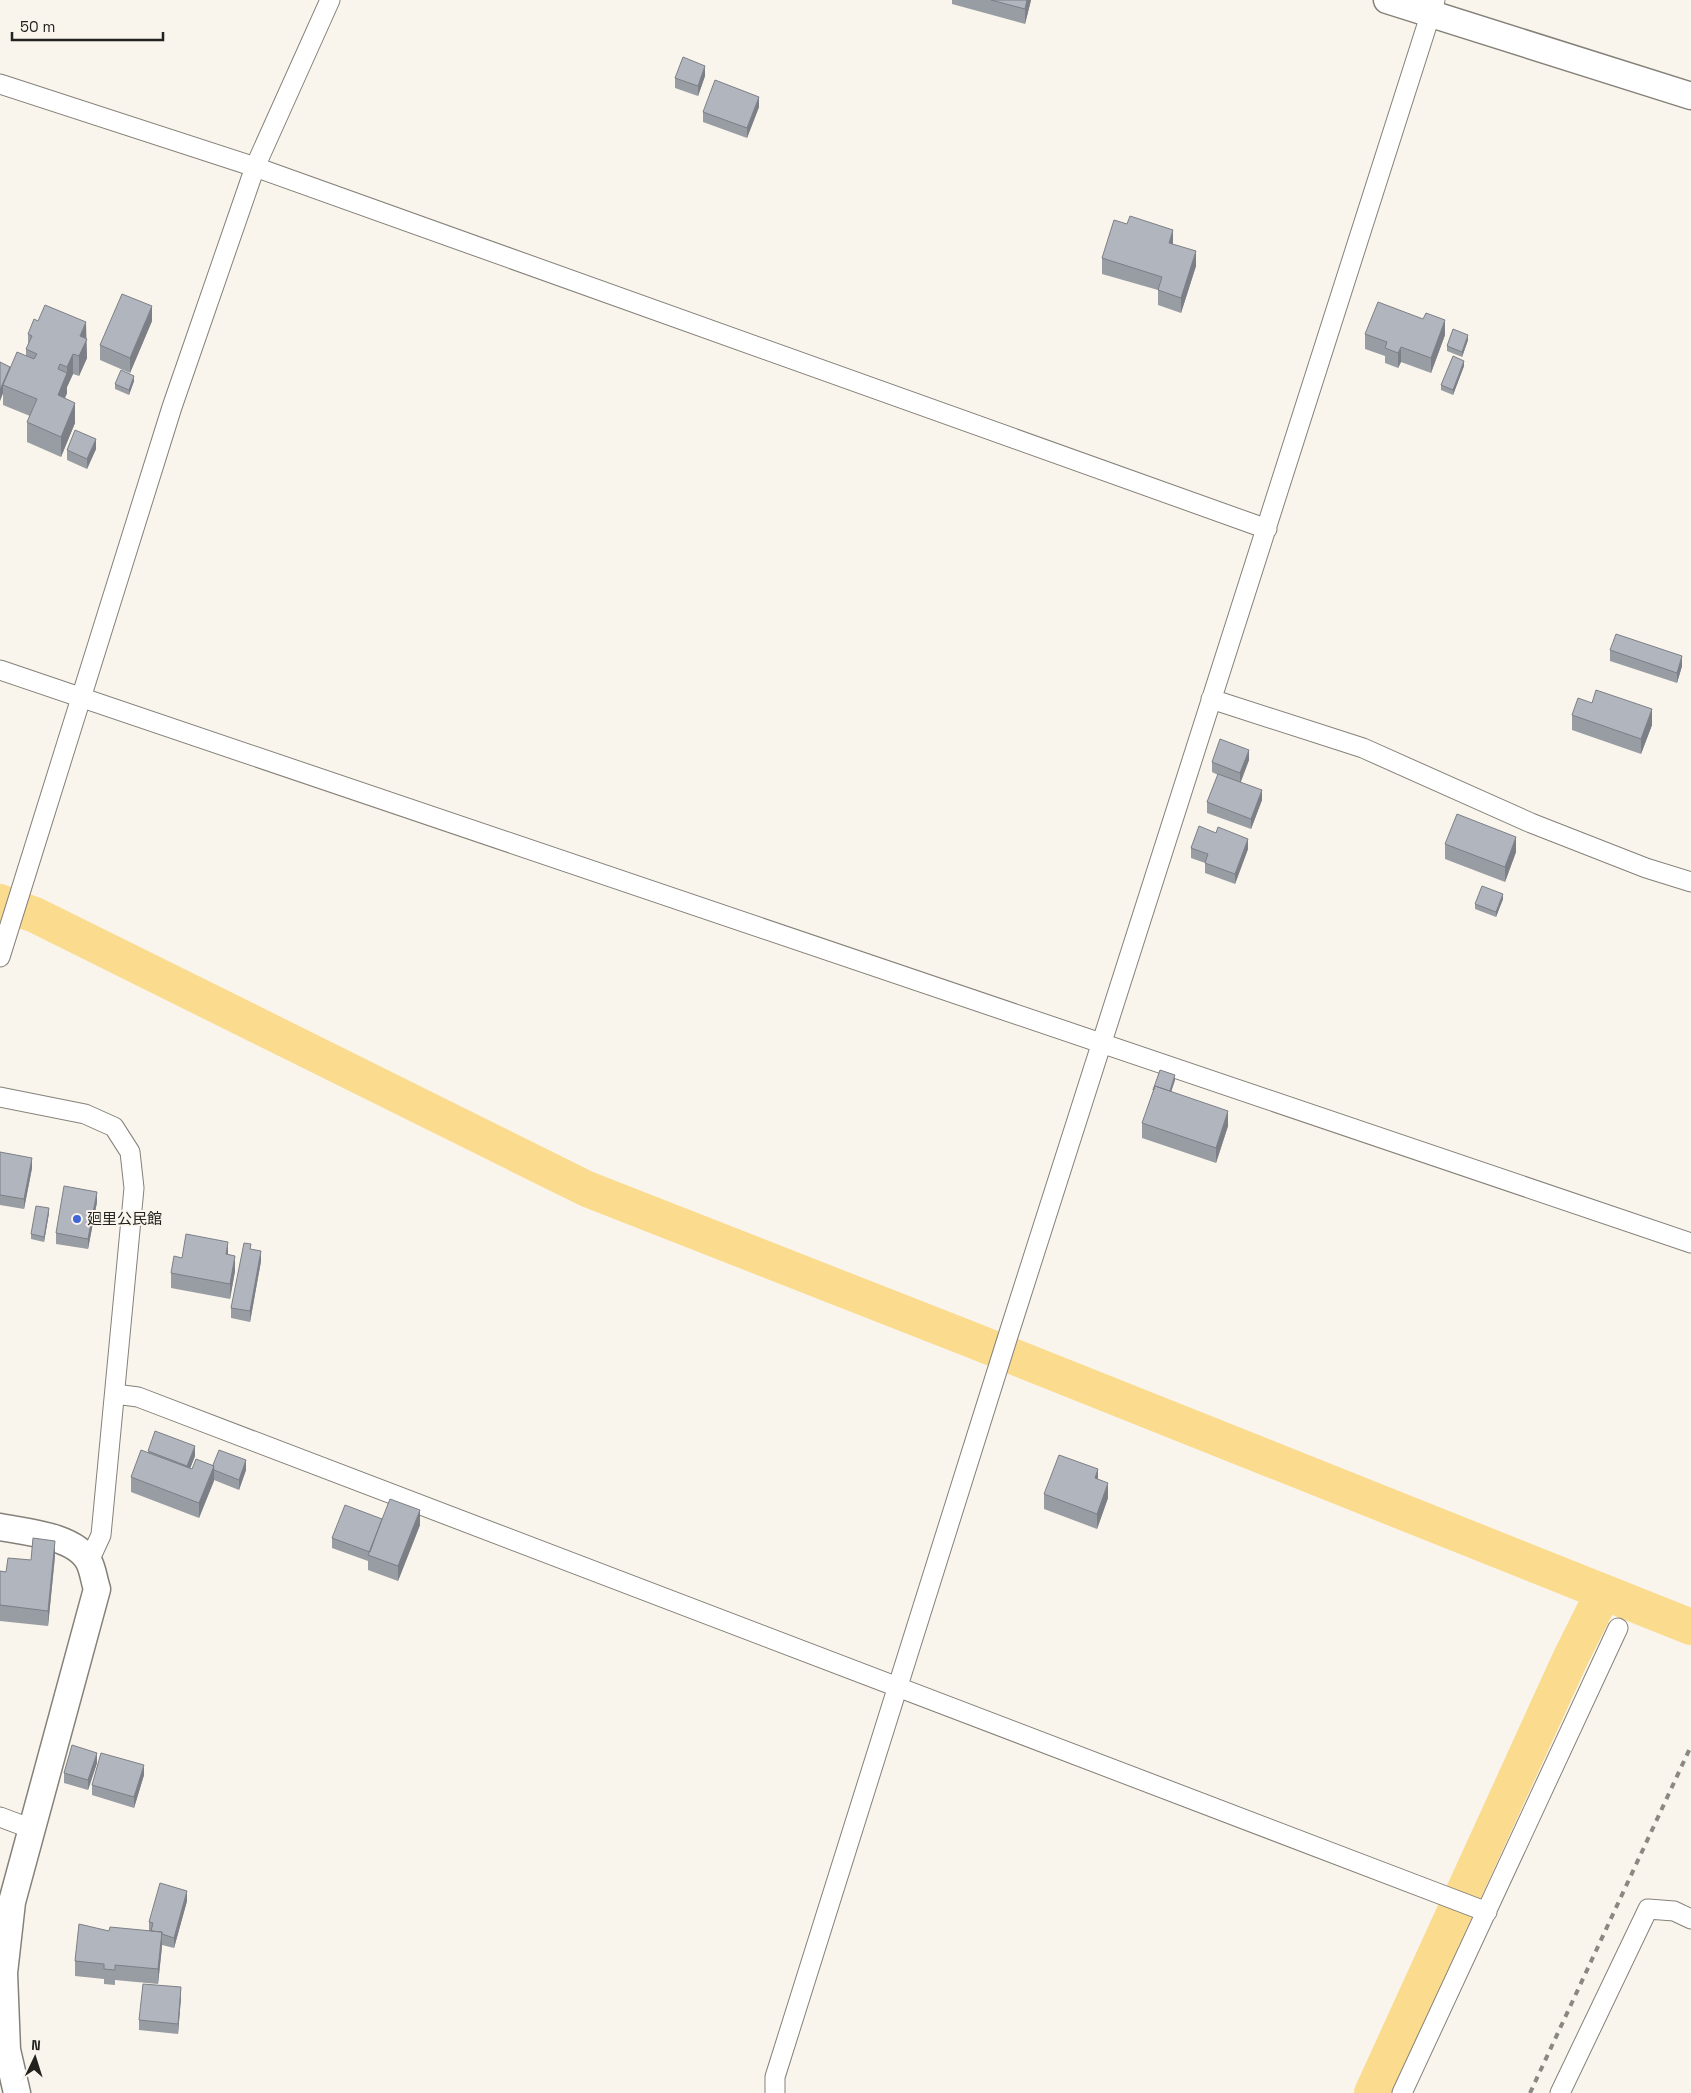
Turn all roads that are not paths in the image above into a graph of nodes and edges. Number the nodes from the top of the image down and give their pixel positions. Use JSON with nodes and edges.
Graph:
{"nodes":[{"id":1,"x":330,"y":0,"type":"edge"},
{"id":2,"x":1387,"y":0,"type":"edge"},
{"id":3,"x":1433,"y":7,"type":"edge"},
{"id":4,"x":0,"y":84,"type":"edge"},
{"id":5,"x":1691,"y":96,"type":"edge"},
{"id":6,"x":255,"y":167,"type":"junction"},
{"id":7,"x":1267,"y":529,"type":"junction"},
{"id":8,"x":0,"y":670,"type":"edge"},
{"id":9,"x":80,"y":698,"type":"junction"},
{"id":10,"x":1211,"y":699,"type":"junction"},
{"id":11,"x":1691,"y":882,"type":"edge"},
{"id":12,"x":0,"y":957,"type":"edge"},
{"id":13,"x":1102,"y":1043,"type":"junction"},
{"id":14,"x":0,"y":1097,"type":"edge"},
{"id":15,"x":1691,"y":1244,"type":"edge"},
{"id":16,"x":115,"y":1394,"type":"junction"},
{"id":17,"x":0,"y":1527,"type":"edge"},
{"id":18,"x":89,"y":1561,"type":"junction"},
{"id":19,"x":1618,"y":1628,"type":"dead end"},
{"id":20,"x":898,"y":1688,"type":"junction"},
{"id":21,"x":0,"y":1817,"type":"edge"},
{"id":22,"x":32,"y":1829,"type":"junction"},
{"id":23,"x":1487,"y":1912,"type":"junction"},
{"id":24,"x":1691,"y":1919,"type":"edge"},
{"id":25,"x":17,"y":2093,"type":"edge"},
{"id":26,"x":775,"y":2093,"type":"edge"},
{"id":27,"x":1402,"y":2093,"type":"edge"},
{"id":28,"x":1560,"y":2093,"type":"edge"}],
"edges":[{"from":1,"to":6,"type":"street"},
{"from":2,"to":3,"type":"street"},
{"from":3,"to":5,"type":"street"},
{"from":3,"to":7,"type":"street"},
{"from":4,"to":6,"type":"street"},
{"from":6,"to":7,"type":"street"},
{"from":6,"to":9,"type":"street"},
{"from":7,"to":10,"type":"street"},
{"from":8,"to":9,"type":"street"},
{"from":9,"to":12,"type":"street"},
{"from":9,"to":13,"type":"street"},
{"from":10,"to":11,"type":"street"},
{"from":10,"to":13,"type":"street"},
{"from":13,"to":15,"type":"street"},
{"from":13,"to":20,"type":"street"},
{"from":14,"to":16,"type":"street"},
{"from":16,"to":18,"type":"street"},
{"from":16,"to":20,"type":"street"},
{"from":17,"to":18,"type":"street"},
{"from":18,"to":22,"type":"street"},
{"from":19,"to":23,"type":"street"},
{"from":20,"to":23,"type":"street"},
{"from":20,"to":26,"type":"street"},
{"from":21,"to":22,"type":"street"},
{"from":22,"to":25,"type":"street"},
{"from":23,"to":27,"type":"street"},
{"from":24,"to":28,"type":"street"}]}
